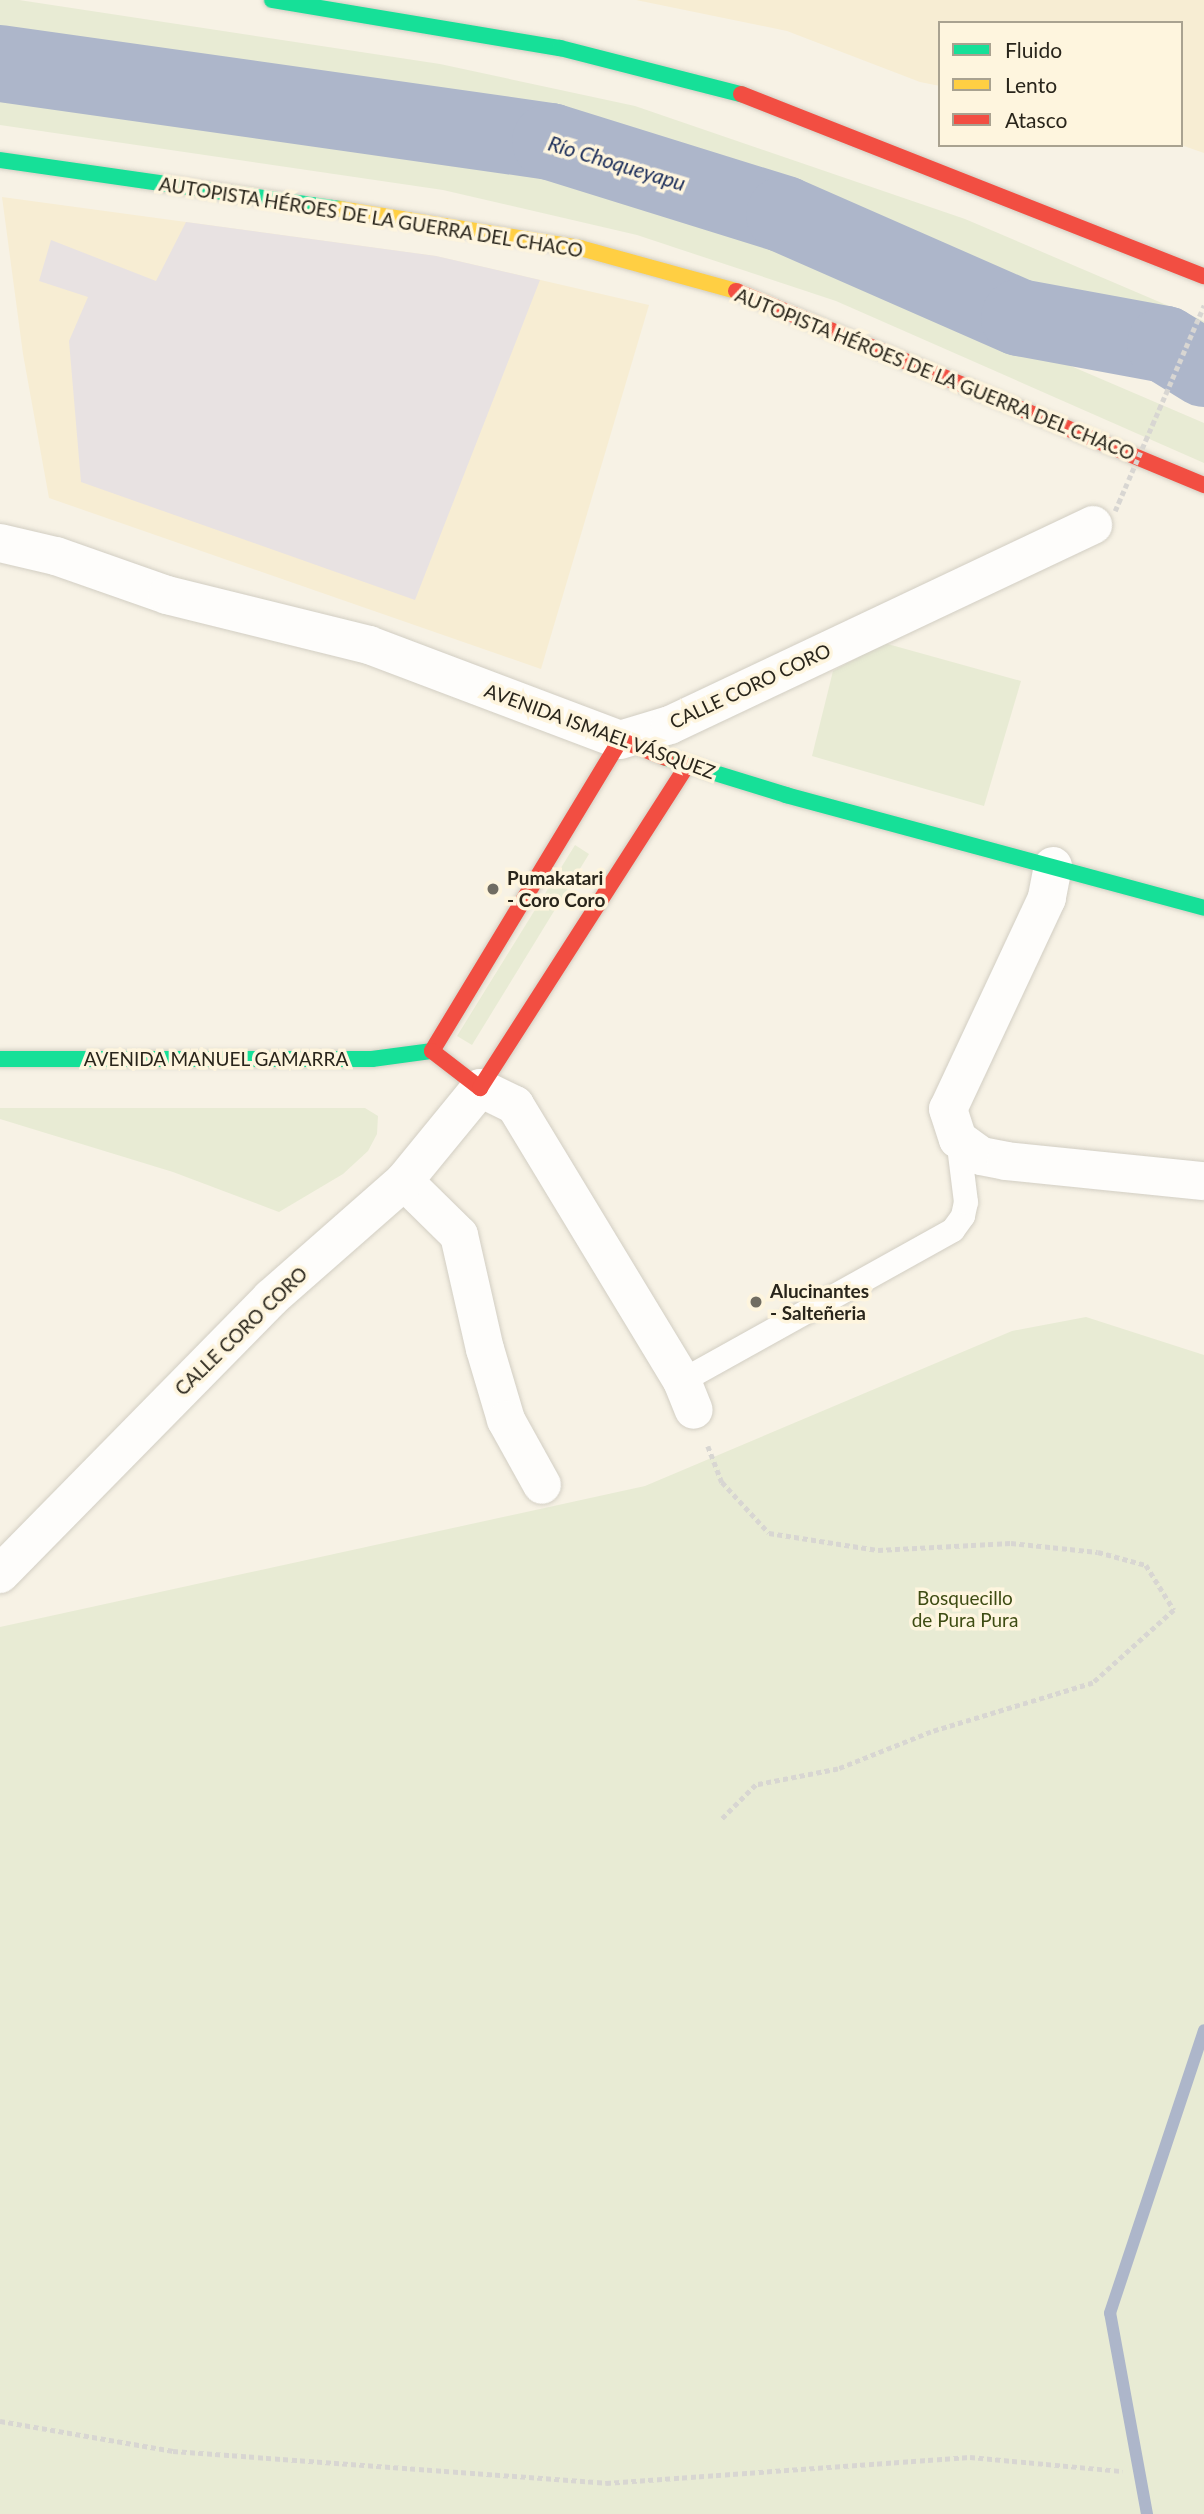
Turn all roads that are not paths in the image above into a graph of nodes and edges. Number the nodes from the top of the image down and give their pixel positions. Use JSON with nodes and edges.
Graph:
{"nodes":[{"id":1,"x":272,"y":0,"type":"edge"},
{"id":2,"x":0,"y":160,"type":"edge"},
{"id":3,"x":1204,"y":276,"type":"edge"},
{"id":4,"x":1204,"y":485,"type":"edge"},
{"id":5,"x":1104,"y":518,"type":"road end"},
{"id":6,"x":0,"y":543,"type":"edge"},
{"id":7,"x":620,"y":740,"type":"junction"},
{"id":8,"x":687,"y":766,"type":"junction"},
{"id":9,"x":1054,"y":866,"type":"junction"},
{"id":10,"x":1204,"y":908,"type":"edge"},
{"id":11,"x":432,"y":1051,"type":"junction"},
{"id":12,"x":0,"y":1059,"type":"edge"},
{"id":13,"x":480,"y":1088,"type":"junction"},
{"id":14,"x":958,"y":1139,"type":"junction"},
{"id":15,"x":404,"y":1181,"type":"junction"},
{"id":16,"x":1204,"y":1181,"type":"edge"},
{"id":17,"x":688,"y":1395,"type":"joint"},
{"id":18,"x":542,"y":1485,"type":"dead end"},
{"id":19,"x":0,"y":1574,"type":"edge"}],
"edges":[{"from":1,"to":3,"type":"main road"},
{"from":2,"to":4,"type":"main road","name":"AUTOPISTA HÉROES DE LA GUERRA DEL CHACO"},
{"from":5,"to":7,"type":"street","name":"CALLE CORO CORO"},
{"from":6,"to":7,"type":"street","name":"AVENIDA ISMAEL VÁSQUEZ"},
{"from":7,"to":8,"type":"main road","name":"AVENIDA ISMAEL VÁSQUEZ"},
{"from":7,"to":11,"type":"main road"},
{"from":8,"to":9,"type":"main road","name":"AVENIDA ISMAEL VÁSQUEZ"},
{"from":8,"to":13,"type":"main road","name":"CALLE CORO CORO"},
{"from":9,"to":10,"type":"main road","name":"AVENIDA ISMAEL VÁSQUEZ"},
{"from":9,"to":14,"type":"street"},
{"from":11,"to":12,"type":"main road","name":"AVENIDA MANUEL GAMARRA"},
{"from":11,"to":13,"type":"main road"},
{"from":13,"to":15,"type":"street","name":"CALLE CORO CORO"},
{"from":13,"to":17,"type":"street"},
{"from":14,"to":16,"type":"street"},
{"from":14,"to":17,"type":"lane"},
{"from":15,"to":18,"type":"street"},
{"from":15,"to":19,"type":"street","name":"CALLE CORO CORO"}]}
